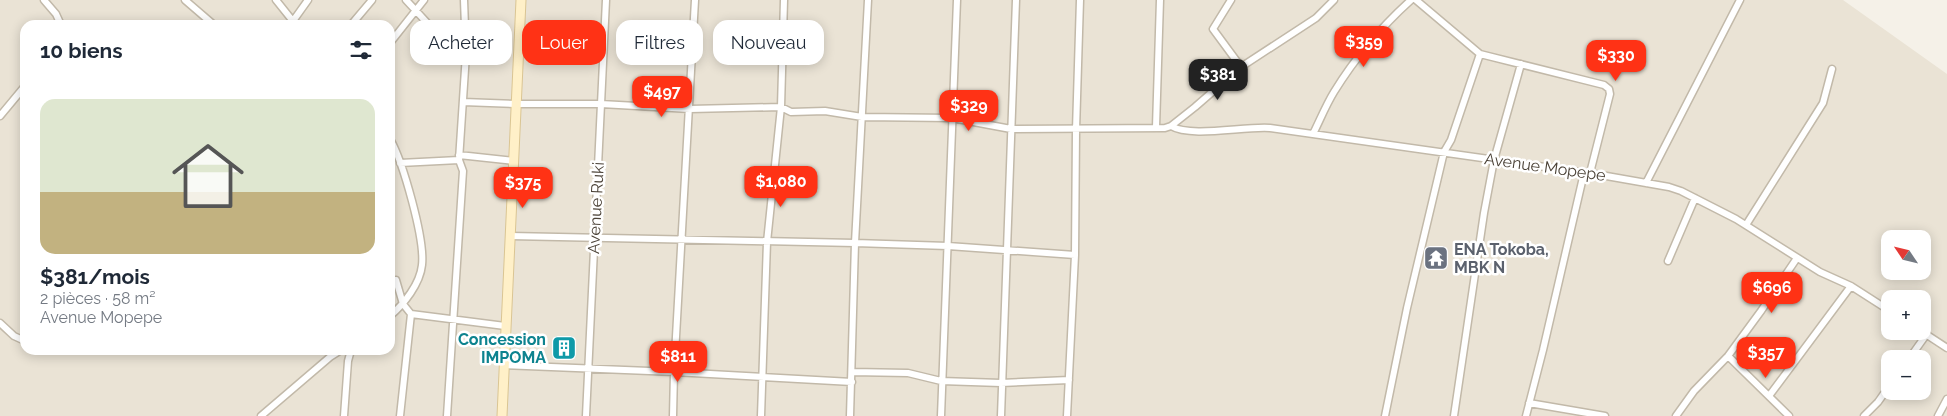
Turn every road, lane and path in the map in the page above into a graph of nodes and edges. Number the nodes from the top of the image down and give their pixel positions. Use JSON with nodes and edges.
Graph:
{"nodes":[{"id":1,"x":44,"y":0,"type":"edge"},
{"id":2,"x":186,"y":0,"type":"edge"},
{"id":3,"x":276,"y":0,"type":"edge"},
{"id":4,"x":308,"y":0,"type":"edge"},
{"id":5,"x":372,"y":0,"type":"edge"},
{"id":6,"x":406,"y":0,"type":"edge"},
{"id":7,"x":424,"y":0,"type":"edge"},
{"id":8,"x":464,"y":0,"type":"edge"},
{"id":9,"x":521,"y":0,"type":"edge"},
{"id":10,"x":606,"y":0,"type":"edge"},
{"id":11,"x":695,"y":0,"type":"edge"},
{"id":12,"x":784,"y":0,"type":"edge"},
{"id":13,"x":868,"y":0,"type":"edge"},
{"id":14,"x":957,"y":0,"type":"edge"},
{"id":15,"x":1016,"y":0,"type":"edge"},
{"id":16,"x":1080,"y":0,"type":"edge"},
{"id":17,"x":1160,"y":0,"type":"edge"},
{"id":18,"x":1231,"y":0,"type":"edge"},
{"id":19,"x":1334,"y":0,"type":"edge"},
{"id":20,"x":1411,"y":0,"type":"edge"},
{"id":21,"x":1416,"y":0,"type":"edge"},
{"id":22,"x":1740,"y":0,"type":"edge"},
{"id":23,"x":416,"y":11,"type":"junction"},
{"id":24,"x":59,"y":20,"type":"edge"},
{"id":25,"x":208,"y":20,"type":"edge"},
{"id":26,"x":293,"y":20,"type":"edge"},
{"id":27,"x":297,"y":20,"type":"edge"},
{"id":28,"x":355,"y":20,"type":"edge"},
{"id":29,"x":424,"y":20,"type":"edge"},
{"id":30,"x":465,"y":20,"type":"edge"},
{"id":31,"x":395,"y":36,"type":"edge"},
{"id":32,"x":1480,"y":54,"type":"junction"},
{"id":33,"x":1521,"y":64,"type":"junction"},
{"id":34,"x":465,"y":65,"type":"edge"},
{"id":35,"x":1241,"y":67,"type":"junction"},
{"id":36,"x":1832,"y":70,"type":"dead end"},
{"id":37,"x":20,"y":92,"type":"edge"},
{"id":38,"x":463,"y":102,"type":"junction"},
{"id":39,"x":516,"y":104,"type":"junction"},
{"id":40,"x":601,"y":104,"type":"junction"},
{"id":41,"x":781,"y":107,"type":"junction"},
{"id":42,"x":690,"y":109,"type":"junction"},
{"id":43,"x":0,"y":116,"type":"edge"},
{"id":44,"x":862,"y":117,"type":"junction"},
{"id":45,"x":952,"y":118,"type":"junction"},
{"id":46,"x":1170,"y":126,"type":"junction"},
{"id":47,"x":1156,"y":127,"type":"junction"},
{"id":48,"x":1011,"y":129,"type":"junction"},
{"id":49,"x":1076,"y":130,"type":"junction"},
{"id":50,"x":1313,"y":134,"type":"junction"},
{"id":51,"x":395,"y":151,"type":"edge"},
{"id":52,"x":1444,"y":152,"type":"junction"},
{"id":53,"x":459,"y":158,"type":"junction"},
{"id":54,"x":514,"y":160,"type":"junction"},
{"id":55,"x":1494,"y":160,"type":"junction"},
{"id":56,"x":400,"y":163,"type":"junction"},
{"id":57,"x":1587,"y":173,"type":"junction"},
{"id":58,"x":1646,"y":182,"type":"junction"},
{"id":59,"x":1695,"y":198,"type":"junction"},
{"id":60,"x":1746,"y":225,"type":"junction"},
{"id":61,"x":510,"y":236,"type":"junction"},
{"id":62,"x":595,"y":238,"type":"junction"},
{"id":63,"x":682,"y":240,"type":"junction"},
{"id":64,"x":767,"y":242,"type":"junction"},
{"id":65,"x":855,"y":243,"type":"junction"},
{"id":66,"x":948,"y":246,"type":"junction"},
{"id":67,"x":1007,"y":250,"type":"junction"},
{"id":68,"x":1075,"y":255,"type":"junction"},
{"id":69,"x":1797,"y":258,"type":"junction"},
{"id":70,"x":1668,"y":261,"type":"dead end"},
{"id":71,"x":396,"y":280,"type":"dead end"},
{"id":72,"x":1852,"y":286,"type":"junction"},
{"id":73,"x":403,"y":304,"type":"junction"},
{"id":74,"x":1881,"y":305,"type":"edge"},
{"id":75,"x":395,"y":311,"type":"edge"},
{"id":76,"x":411,"y":314,"type":"junction"},
{"id":77,"x":455,"y":320,"type":"junction"},
{"id":78,"x":0,"y":323,"type":"edge"},
{"id":79,"x":505,"y":326,"type":"junction"},
{"id":80,"x":1931,"y":338,"type":"edge"},
{"id":81,"x":20,"y":339,"type":"edge"},
{"id":82,"x":1947,"y":348,"type":"edge"},
{"id":83,"x":333,"y":355,"type":"edge"},
{"id":84,"x":350,"y":355,"type":"edge"},
{"id":85,"x":1728,"y":356,"type":"junction"},
{"id":86,"x":504,"y":365,"type":"junction"},
{"id":87,"x":588,"y":369,"type":"junction"},
{"id":88,"x":674,"y":372,"type":"junction"},
{"id":89,"x":852,"y":372,"type":"junction"},
{"id":90,"x":763,"y":376,"type":"junction"},
{"id":91,"x":1069,"y":380,"type":"junction"},
{"id":92,"x":852,"y":382,"type":"junction"},
{"id":93,"x":941,"y":382,"type":"junction"},
{"id":94,"x":1001,"y":383,"type":"junction"},
{"id":95,"x":1768,"y":396,"type":"junction"},
{"id":96,"x":1881,"y":398,"type":"edge"},
{"id":97,"x":1947,"y":399,"type":"edge"},
{"id":98,"x":1529,"y":403,"type":"junction"},
{"id":99,"x":261,"y":416,"type":"edge"},
{"id":100,"x":344,"y":416,"type":"edge"},
{"id":101,"x":400,"y":416,"type":"edge"},
{"id":102,"x":447,"y":416,"type":"edge"},
{"id":103,"x":502,"y":416,"type":"edge"},
{"id":104,"x":586,"y":416,"type":"edge"},
{"id":105,"x":673,"y":416,"type":"edge"},
{"id":106,"x":761,"y":416,"type":"edge"},
{"id":107,"x":850,"y":416,"type":"edge"},
{"id":108,"x":941,"y":416,"type":"edge"},
{"id":109,"x":1001,"y":416,"type":"edge"},
{"id":110,"x":1067,"y":416,"type":"edge"},
{"id":111,"x":1385,"y":416,"type":"edge"},
{"id":112,"x":1454,"y":416,"type":"edge"},
{"id":113,"x":1526,"y":416,"type":"edge"},
{"id":114,"x":1605,"y":416,"type":"edge"},
{"id":115,"x":1676,"y":416,"type":"edge"},
{"id":116,"x":1789,"y":416,"type":"edge"},
{"id":117,"x":1864,"y":416,"type":"edge"},
{"id":118,"x":1938,"y":416,"type":"edge"}],
"edges":[{"from":1,"to":24,"type":"street"},
{"from":2,"to":25,"type":"street"},
{"from":3,"to":26,"type":"street"},
{"from":4,"to":27,"type":"street"},
{"from":5,"to":28,"type":"street"},
{"from":6,"to":23,"type":"street"},
{"from":7,"to":23,"type":"street"},
{"from":8,"to":30,"type":"street"},
{"from":9,"to":39,"type":"street"},
{"from":10,"to":40,"type":"street","name":"Avenue Ruki"},
{"from":11,"to":42,"type":"street"},
{"from":12,"to":41,"type":"street"},
{"from":13,"to":44,"type":"street"},
{"from":14,"to":45,"type":"street"},
{"from":15,"to":48,"type":"street"},
{"from":16,"to":49,"type":"street"},
{"from":17,"to":47,"type":"street"},
{"from":18,"to":35,"type":"street"},
{"from":19,"to":35,"type":"street"},
{"from":20,"to":50,"type":"street"},
{"from":21,"to":32,"type":"street"},
{"from":22,"to":58,"type":"street"},
{"from":23,"to":29,"type":"street"},
{"from":23,"to":31,"type":"street"},
{"from":32,"to":33,"type":"street"},
{"from":32,"to":52,"type":"street"},
{"from":33,"to":55,"type":"street"},
{"from":33,"to":57,"type":"street"},
{"from":34,"to":38,"type":"street"},
{"from":35,"to":46,"type":"street"},
{"from":36,"to":60,"type":"street"},
{"from":37,"to":43,"type":"street"},
{"from":38,"to":39,"type":"street","name":"Avenue Mopepe"},
{"from":38,"to":53,"type":"street"},
{"from":39,"to":40,"type":"street","name":"Avenue Mopepe"},
{"from":39,"to":54,"type":"street"},
{"from":40,"to":42,"type":"street","name":"Avenue Mopepe"},
{"from":40,"to":62,"type":"street","name":"Avenue Ruki"},
{"from":41,"to":42,"type":"street","name":"Avenue Mopepe"},
{"from":41,"to":44,"type":"street","name":"Avenue Mopepe"},
{"from":41,"to":64,"type":"street"},
{"from":42,"to":63,"type":"street"},
{"from":44,"to":45,"type":"street","name":"Avenue Mopepe"},
{"from":44,"to":65,"type":"street"},
{"from":45,"to":48,"type":"street","name":"Avenue Mopepe"},
{"from":45,"to":66,"type":"street"},
{"from":46,"to":47,"type":"street","name":"Avenue Mopepe"},
{"from":46,"to":50,"type":"street","name":"Avenue Mopepe"},
{"from":47,"to":49,"type":"street","name":"Avenue Mopepe"},
{"from":48,"to":49,"type":"street","name":"Avenue Mopepe"},
{"from":48,"to":67,"type":"street"},
{"from":49,"to":68,"type":"street"},
{"from":50,"to":52,"type":"street","name":"Avenue Mopepe"},
{"from":51,"to":56,"type":"street"},
{"from":52,"to":55,"type":"street","name":"Avenue Mopepe"},
{"from":52,"to":111,"type":"street"},
{"from":53,"to":54,"type":"street"},
{"from":53,"to":56,"type":"street"},
{"from":53,"to":77,"type":"street"},
{"from":54,"to":61,"type":"street"},
{"from":55,"to":57,"type":"street","name":"Avenue Mopepe"},
{"from":55,"to":112,"type":"street"},
{"from":56,"to":73,"type":"street"},
{"from":57,"to":58,"type":"street","name":"Avenue Mopepe"},
{"from":57,"to":98,"type":"street"},
{"from":58,"to":59,"type":"street","name":"Avenue Mopepe"},
{"from":59,"to":60,"type":"street","name":"Avenue Mopepe"},
{"from":59,"to":70,"type":"street"},
{"from":60,"to":69,"type":"street","name":"Avenue Mopepe"},
{"from":61,"to":62,"type":"street"},
{"from":61,"to":79,"type":"street"},
{"from":62,"to":63,"type":"street"},
{"from":62,"to":87,"type":"street","name":"Avenue Ruki"},
{"from":63,"to":64,"type":"street"},
{"from":63,"to":88,"type":"street"},
{"from":64,"to":65,"type":"street"},
{"from":64,"to":90,"type":"street"},
{"from":65,"to":66,"type":"street"},
{"from":65,"to":89,"type":"street"},
{"from":66,"to":67,"type":"street"},
{"from":66,"to":93,"type":"street"},
{"from":67,"to":68,"type":"street"},
{"from":67,"to":94,"type":"street"},
{"from":68,"to":91,"type":"street"},
{"from":69,"to":72,"type":"street","name":"Avenue Mopepe"},
{"from":69,"to":85,"type":"street"},
{"from":71,"to":73,"type":"street"},
{"from":72,"to":74,"type":"street","name":"Avenue Mopepe"},
{"from":72,"to":95,"type":"street"},
{"from":73,"to":75,"type":"street"},
{"from":73,"to":76,"type":"street"},
{"from":76,"to":77,"type":"street"},
{"from":76,"to":101,"type":"street"},
{"from":77,"to":79,"type":"street"},
{"from":77,"to":102,"type":"street"},
{"from":78,"to":81,"type":"street"},
{"from":79,"to":86,"type":"street"},
{"from":80,"to":82,"type":"street"},
{"from":83,"to":99,"type":"street"},
{"from":84,"to":100,"type":"street"},
{"from":85,"to":95,"type":"street"},
{"from":85,"to":115,"type":"street"},
{"from":86,"to":87,"type":"street"},
{"from":86,"to":103,"type":"street"},
{"from":87,"to":88,"type":"street"},
{"from":87,"to":104,"type":"street","name":"Avenue Ruki"},
{"from":88,"to":90,"type":"street"},
{"from":88,"to":105,"type":"street"},
{"from":89,"to":92,"type":"street"},
{"from":89,"to":93,"type":"street"},
{"from":90,"to":92,"type":"street"},
{"from":90,"to":106,"type":"street"},
{"from":91,"to":94,"type":"street"},
{"from":91,"to":110,"type":"street"},
{"from":92,"to":107,"type":"street"},
{"from":93,"to":94,"type":"street"},
{"from":93,"to":108,"type":"street"},
{"from":94,"to":109,"type":"street"},
{"from":95,"to":116,"type":"street"},
{"from":96,"to":117,"type":"street"},
{"from":97,"to":118,"type":"street"},
{"from":98,"to":113,"type":"street"},
{"from":98,"to":114,"type":"street"}]}
